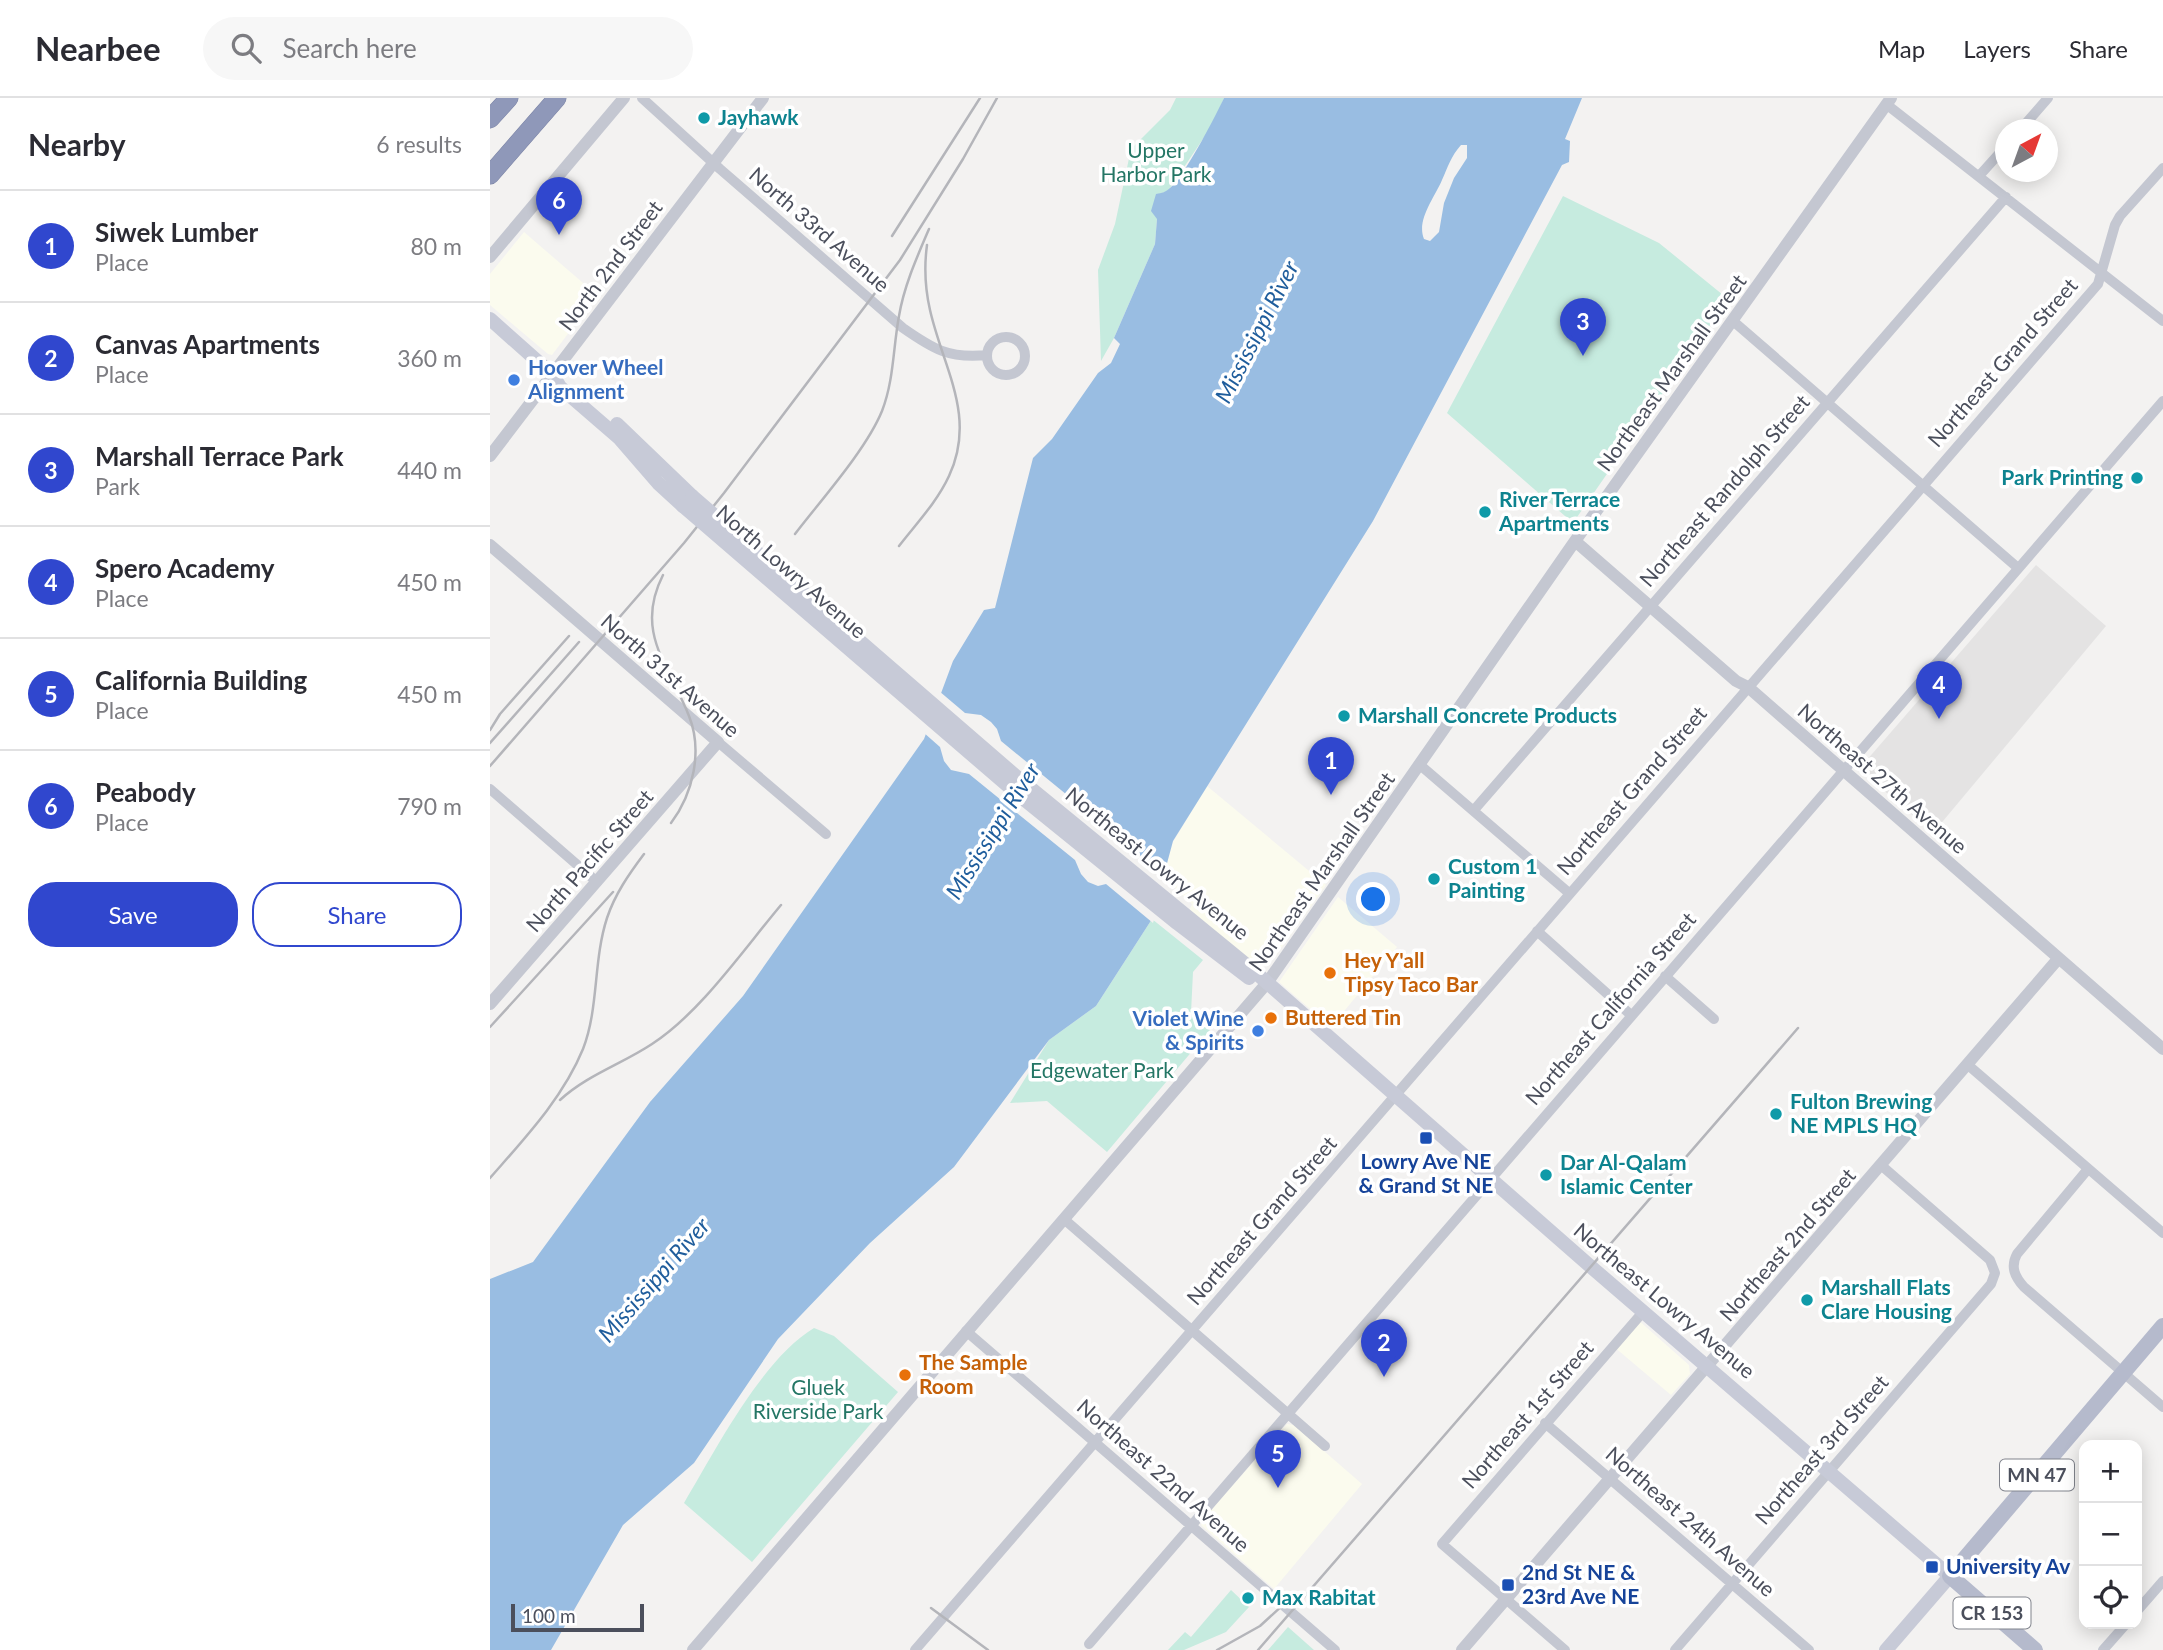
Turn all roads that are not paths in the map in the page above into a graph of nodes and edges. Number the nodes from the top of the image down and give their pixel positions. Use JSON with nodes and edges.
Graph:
{"nodes":[{"id":1,"x":509,"y":98,"type":"edge"},
{"id":2,"x":557,"y":98,"type":"edge"},
{"id":3,"x":624,"y":98,"type":"edge"},
{"id":4,"x":642,"y":98,"type":"edge"},
{"id":5,"x":762,"y":98,"type":"edge"},
{"id":6,"x":2048,"y":98,"type":"edge"},
{"id":7,"x":1889,"y":101,"type":"edge"},
{"id":8,"x":490,"y":119,"type":"edge"},
{"id":9,"x":2030,"y":119,"type":"edge"},
{"id":10,"x":1995,"y":158,"type":"edge"},
{"id":11,"x":713,"y":162,"type":"junction"},
{"id":12,"x":2163,"y":168,"type":"edge"},
{"id":13,"x":490,"y":174,"type":"edge"},
{"id":14,"x":1979,"y":176,"type":"junction"},
{"id":15,"x":2006,"y":197,"type":"junction"},
{"id":16,"x":490,"y":257,"type":"edge"},
{"id":17,"x":2101,"y":272,"type":"junction"},
{"id":18,"x":490,"y":319,"type":"edge"},
{"id":19,"x":1733,"y":321,"type":"junction"},
{"id":20,"x":2163,"y":321,"type":"edge"},
{"id":21,"x":987,"y":355,"type":"dead end"},
{"id":22,"x":553,"y":375,"type":"junction"},
{"id":23,"x":2163,"y":401,"type":"edge"},
{"id":24,"x":1827,"y":402,"type":"junction"},
{"id":25,"x":490,"y":456,"type":"edge"},
{"id":26,"x":1923,"y":485,"type":"junction"},
{"id":27,"x":1574,"y":541,"type":"junction"},
{"id":28,"x":490,"y":545,"type":"edge"},
{"id":29,"x":2018,"y":568,"type":"junction"},
{"id":30,"x":1650,"y":606,"type":"junction"},
{"id":31,"x":1748,"y":687,"type":"junction"},
{"id":32,"x":718,"y":742,"type":"junction"},
{"id":33,"x":1420,"y":765,"type":"junction"},
{"id":34,"x":1842,"y":771,"type":"junction"},
{"id":35,"x":1016,"y":784,"type":"joint"},
{"id":36,"x":490,"y":789,"type":"edge"},
{"id":37,"x":1474,"y":810,"type":"junction"},
{"id":38,"x":826,"y":834,"type":"dead end"},
{"id":39,"x":597,"y":882,"type":"junction"},
{"id":40,"x":1569,"y":893,"type":"junction"},
{"id":41,"x":1537,"y":931,"type":"junction"},
{"id":42,"x":2058,"y":959,"type":"junction"},
{"id":43,"x":1665,"y":976,"type":"junction"},
{"id":44,"x":1267,"y":983,"type":"junction"},
{"id":45,"x":490,"y":1004,"type":"edge"},
{"id":46,"x":1632,"y":1015,"type":"junction"},
{"id":47,"x":1714,"y":1018,"type":"dead end"},
{"id":48,"x":2163,"y":1049,"type":"edge"},
{"id":49,"x":1968,"y":1065,"type":"junction"},
{"id":50,"x":1395,"y":1096,"type":"junction"},
{"id":51,"x":1882,"y":1166,"type":"junction"},
{"id":52,"x":2088,"y":1169,"type":"junction"},
{"id":53,"x":1492,"y":1180,"type":"junction"},
{"id":54,"x":1065,"y":1220,"type":"junction"},
{"id":55,"x":2163,"y":1233,"type":"edge"},
{"id":56,"x":1643,"y":1312,"type":"junction"},
{"id":57,"x":2163,"y":1326,"type":"edge"},
{"id":58,"x":1192,"y":1329,"type":"junction"},
{"id":59,"x":966,"y":1331,"type":"junction"},
{"id":60,"x":1707,"y":1366,"type":"junction"},
{"id":61,"x":2123,"y":1373,"type":"junction"},
{"id":62,"x":2163,"y":1407,"type":"edge"},
{"id":63,"x":1288,"y":1413,"type":"junction"},
{"id":64,"x":1545,"y":1423,"type":"junction"},
{"id":65,"x":1095,"y":1442,"type":"junction"},
{"id":66,"x":1325,"y":1446,"type":"dead end"},
{"id":67,"x":1830,"y":1472,"type":"junction"},
{"id":68,"x":1611,"y":1479,"type":"junction"},
{"id":69,"x":1192,"y":1526,"type":"junction"},
{"id":70,"x":1950,"y":1576,"type":"junction"},
{"id":71,"x":2163,"y":1581,"type":"edge"},
{"id":72,"x":1732,"y":1583,"type":"junction"},
{"id":73,"x":1505,"y":1599,"type":"junction"},
{"id":74,"x":2142,"y":1605,"type":"edge"},
{"id":75,"x":2122,"y":1629,"type":"edge"},
{"id":76,"x":1089,"y":1644,"type":"dead end"},
{"id":77,"x":693,"y":1650,"type":"edge"},
{"id":78,"x":915,"y":1650,"type":"edge"},
{"id":79,"x":1335,"y":1650,"type":"edge"},
{"id":80,"x":1462,"y":1650,"type":"edge"},
{"id":81,"x":1565,"y":1650,"type":"edge"},
{"id":82,"x":1675,"y":1650,"type":"edge"},
{"id":83,"x":1810,"y":1650,"type":"edge"},
{"id":84,"x":1886,"y":1650,"type":"edge"},
{"id":85,"x":2035,"y":1650,"type":"edge"},
{"id":86,"x":2103,"y":1650,"type":"edge"}],
"edges":[{"from":1,"to":8,"type":"highway"},
{"from":2,"to":13,"type":"highway"},
{"from":3,"to":16,"type":"street"},
{"from":4,"to":11,"type":"street","name":"North 33rd Avenue"},
{"from":5,"to":11,"type":"street","name":"North 2nd Street"},
{"from":6,"to":9,"type":"street"},
{"from":7,"to":14,"type":"street"},
{"from":7,"to":19,"type":"street","name":"Northeast Marshall Street"},
{"from":10,"to":14,"type":"street"},
{"from":11,"to":21,"type":"street","name":"North 33rd Avenue"},
{"from":11,"to":22,"type":"street","name":"North 2nd Street"},
{"from":12,"to":17,"type":"street","name":"Northeast Grand Street"},
{"from":14,"to":15,"type":"street"},
{"from":15,"to":17,"type":"street"},
{"from":15,"to":24,"type":"street","name":"Northeast Randolph Street"},
{"from":17,"to":20,"type":"street"},
{"from":17,"to":26,"type":"street","name":"Northeast Grand Street"},
{"from":18,"to":22,"type":"main road","name":"North Lowry Avenue","number":"CR 153"},
{"from":19,"to":24,"type":"street"},
{"from":19,"to":27,"type":"street","name":"Northeast Marshall Street"},
{"from":22,"to":25,"type":"street","name":"North 2nd Street"},
{"from":22,"to":35,"type":"main road","name":"North Lowry Avenue","number":"CR 153","bridge":true},
{"from":23,"to":29,"type":"street","name":"Northeast California Street"},
{"from":24,"to":26,"type":"street"},
{"from":24,"to":30,"type":"street","name":"Northeast Randolph Street"},
{"from":26,"to":29,"type":"street"},
{"from":26,"to":31,"type":"street","name":"Northeast Grand Street"},
{"from":27,"to":30,"type":"street","name":"Northeast 27th Avenue"},
{"from":27,"to":33,"type":"street","name":"Northeast Marshall Street"},
{"from":28,"to":32,"type":"street","name":"North 31st Avenue"},
{"from":29,"to":34,"type":"street","name":"Northeast California Street"},
{"from":30,"to":31,"type":"street","name":"Northeast 27th Avenue"},
{"from":30,"to":37,"type":"street","name":"Northeast Randolph Street"},
{"from":31,"to":34,"type":"street","name":"Northeast 27th Avenue"},
{"from":31,"to":40,"type":"street","name":"Northeast Grand Street"},
{"from":32,"to":38,"type":"street","name":"North 31st Avenue"},
{"from":32,"to":39,"type":"street","name":"North Pacific Street"},
{"from":33,"to":37,"type":"street"},
{"from":33,"to":44,"type":"street","name":"Northeast Marshall Street"},
{"from":34,"to":42,"type":"street","name":"Northeast 27th Avenue"},
{"from":34,"to":43,"type":"street","name":"Northeast California Street"},
{"from":35,"to":44,"type":"main road","name":"Northeast Lowry Avenue","number":"CR 153"},
{"from":36,"to":39,"type":"street"},
{"from":37,"to":40,"type":"street"},
{"from":39,"to":45,"type":"street","name":"North Pacific Street"},
{"from":40,"to":41,"type":"street","name":"Northeast Grand Street"},
{"from":41,"to":46,"type":"street"},
{"from":41,"to":50,"type":"street","name":"Northeast Grand Street"},
{"from":42,"to":48,"type":"street","name":"Northeast 27th Avenue"},
{"from":42,"to":49,"type":"street","name":"Northeast 2nd Street"},
{"from":43,"to":46,"type":"street","name":"Northeast California Street"},
{"from":43,"to":47,"type":"street"},
{"from":44,"to":50,"type":"main road","name":"Northeast Lowry Avenue","number":"CR 153"},
{"from":44,"to":54,"type":"street","name":"Northeast Marshall Street"},
{"from":46,"to":53,"type":"street","name":"Northeast California Street"},
{"from":49,"to":51,"type":"street","name":"Northeast 2nd Street"},
{"from":49,"to":52,"type":"street"},
{"from":50,"to":53,"type":"main road","name":"Northeast Lowry Avenue","number":"CR 153"},
{"from":50,"to":58,"type":"street","name":"Northeast Grand Street"},
{"from":51,"to":60,"type":"street","name":"Northeast 2nd Street"},
{"from":51,"to":67,"type":"street","name":"Northeast 3rd Street"},
{"from":52,"to":55,"type":"street"},
{"from":52,"to":61,"type":"street"},
{"from":53,"to":56,"type":"main road","name":"Northeast Lowry Avenue","number":"CR 153"},
{"from":53,"to":63,"type":"street","name":"Northeast California Street"},
{"from":54,"to":58,"type":"street"},
{"from":54,"to":59,"type":"street","name":"Northeast Marshall Street"},
{"from":56,"to":60,"type":"main road","name":"Northeast Lowry Avenue","number":"CR 153"},
{"from":56,"to":64,"type":"street","name":"Northeast 1st Street"},
{"from":57,"to":61,"type":"main road","number":"MN 47"},
{"from":58,"to":63,"type":"street"},
{"from":58,"to":65,"type":"street","name":"Northeast Grand Street"},
{"from":59,"to":65,"type":"street","name":"Northeast 22nd Avenue"},
{"from":59,"to":77,"type":"street","name":"Northeast Marshall Street"},
{"from":60,"to":67,"type":"main road","name":"Northeast Lowry Avenue","number":"CR 153"},
{"from":60,"to":68,"type":"street","name":"Northeast 2nd Street"},
{"from":61,"to":62,"type":"street"},
{"from":61,"to":70,"type":"main road","number":"MN 47"},
{"from":63,"to":66,"type":"street"},
{"from":63,"to":69,"type":"street","name":"Northeast California Street"},
{"from":64,"to":68,"type":"street","name":"Northeast 24th Avenue"},
{"from":64,"to":73,"type":"street","name":"Northeast 1st Street"},
{"from":65,"to":69,"type":"street","name":"Northeast 22nd Avenue"},
{"from":65,"to":78,"type":"street","name":"Northeast Grand Street"},
{"from":67,"to":70,"type":"main road","name":"Northeast Lowry Avenue","number":"CR 153"},
{"from":67,"to":72,"type":"street","name":"Northeast 3rd Street"},
{"from":68,"to":72,"type":"street","name":"Northeast 24th Avenue"},
{"from":68,"to":73,"type":"street","name":"Northeast 2nd Street"},
{"from":69,"to":76,"type":"street","name":"Northeast California Street"},
{"from":69,"to":79,"type":"street","name":"Northeast 22nd Avenue"},
{"from":70,"to":84,"type":"main road","number":"MN 47"},
{"from":70,"to":85,"type":"main road","name":"Northeast Lowry Avenue","number":"CR 153"},
{"from":71,"to":74,"type":"street"},
{"from":72,"to":82,"type":"street","name":"Northeast 3rd Street"},
{"from":72,"to":83,"type":"street","name":"Northeast 24th Avenue"},
{"from":73,"to":80,"type":"street","name":"Northeast 2nd Street"},
{"from":73,"to":81,"type":"street"},
{"from":75,"to":86,"type":"street"}]}
